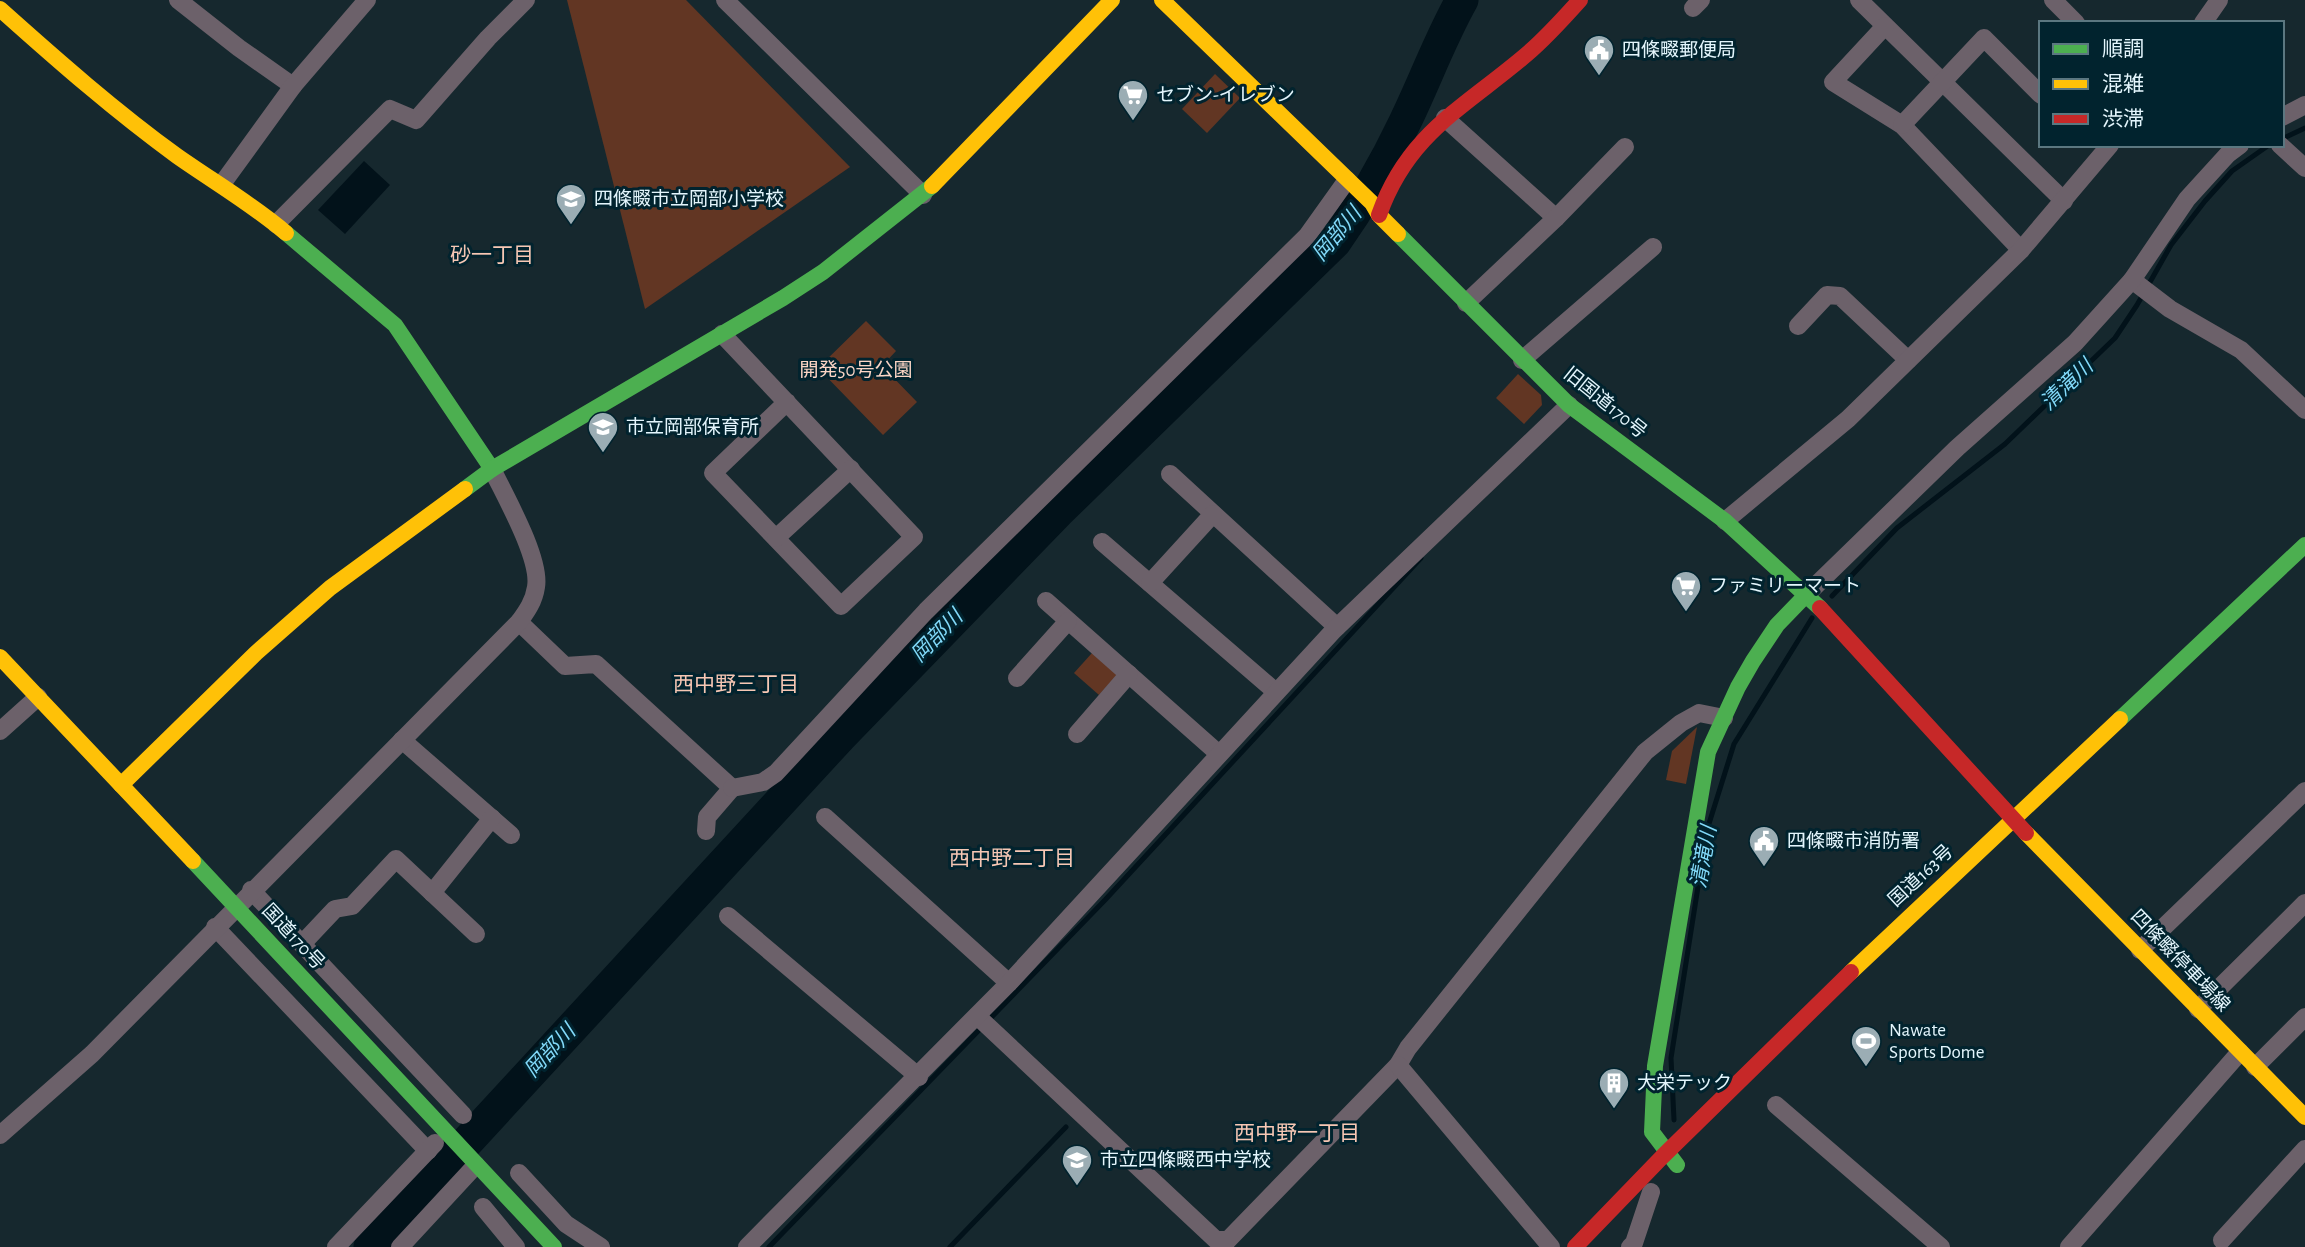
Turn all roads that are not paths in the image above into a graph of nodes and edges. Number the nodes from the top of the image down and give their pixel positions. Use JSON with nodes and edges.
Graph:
{"nodes":[{"id":1,"x":178,"y":0,"type":"edge"},
{"id":2,"x":367,"y":0,"type":"edge"},
{"id":3,"x":526,"y":0,"type":"edge"},
{"id":4,"x":725,"y":0,"type":"edge"},
{"id":5,"x":1112,"y":0,"type":"edge"},
{"id":6,"x":1162,"y":0,"type":"edge"},
{"id":7,"x":1580,"y":0,"type":"edge"},
{"id":8,"x":1859,"y":0,"type":"edge"},
{"id":9,"x":2053,"y":0,"type":"edge"},
{"id":10,"x":2219,"y":0,"type":"edge"},
{"id":11,"x":0,"y":9,"type":"edge"},
{"id":12,"x":2074,"y":21,"type":"edge"},
{"id":13,"x":2204,"y":21,"type":"edge"},
{"id":14,"x":1885,"y":26,"type":"junction"},
{"id":15,"x":1943,"y":82,"type":"junction"},
{"id":16,"x":293,"y":86,"type":"junction"},
{"id":17,"x":2039,"y":93,"type":"edge"},
{"id":18,"x":2305,"y":105,"type":"edge"},
{"id":19,"x":2284,"y":116,"type":"edge"},
{"id":20,"x":1445,"y":118,"type":"junction"},
{"id":21,"x":1902,"y":125,"type":"junction"},
{"id":22,"x":1625,"y":147,"type":"dead end"},
{"id":23,"x":2108,"y":147,"type":"edge"},
{"id":24,"x":2237,"y":147,"type":"edge"},
{"id":25,"x":2282,"y":147,"type":"edge"},
{"id":26,"x":2305,"y":168,"type":"edge"},
{"id":27,"x":1348,"y":180,"type":"junction"},
{"id":28,"x":222,"y":184,"type":"junction"},
{"id":29,"x":923,"y":195,"type":"junction"},
{"id":30,"x":2064,"y":201,"type":"junction"},
{"id":31,"x":1379,"y":215,"type":"junction"},
{"id":32,"x":1556,"y":218,"type":"junction"},
{"id":33,"x":276,"y":224,"type":"junction"},
{"id":34,"x":1653,"y":247,"type":"dead end"},
{"id":35,"x":2021,"y":250,"type":"junction"},
{"id":36,"x":2134,"y":281,"type":"junction"},
{"id":37,"x":1466,"y":303,"type":"junction"},
{"id":38,"x":1798,"y":326,"type":"dead end"},
{"id":39,"x":722,"y":334,"type":"junction"},
{"id":40,"x":1522,"y":360,"type":"junction"},
{"id":41,"x":1908,"y":360,"type":"junction"},
{"id":42,"x":787,"y":402,"type":"junction"},
{"id":43,"x":1569,"y":405,"type":"junction"},
{"id":44,"x":2305,"y":410,"type":"edge"},
{"id":45,"x":492,"y":469,"type":"junction"},
{"id":46,"x":851,"y":469,"type":"junction"},
{"id":47,"x":1170,"y":474,"type":"dead end"},
{"id":48,"x":1213,"y":514,"type":"junction"},
{"id":49,"x":1725,"y":521,"type":"junction"},
{"id":50,"x":776,"y":538,"type":"junction"},
{"id":51,"x":1102,"y":542,"type":"dead end"},
{"id":52,"x":2305,"y":545,"type":"edge"},
{"id":53,"x":1150,"y":583,"type":"junction"},
{"id":54,"x":1807,"y":594,"type":"junction"},
{"id":55,"x":1046,"y":601,"type":"dead end"},
{"id":56,"x":1068,"y":621,"type":"junction"},
{"id":57,"x":519,"y":622,"type":"junction"},
{"id":58,"x":1337,"y":627,"type":"junction"},
{"id":59,"x":0,"y":657,"type":"edge"},
{"id":60,"x":1129,"y":674,"type":"junction"},
{"id":61,"x":1017,"y":678,"type":"dead end"},
{"id":62,"x":1276,"y":692,"type":"junction"},
{"id":63,"x":38,"y":697,"type":"junction"},
{"id":64,"x":1724,"y":718,"type":"junction"},
{"id":65,"x":0,"y":731,"type":"edge"},
{"id":66,"x":1077,"y":734,"type":"dead end"},
{"id":67,"x":402,"y":740,"type":"junction"},
{"id":68,"x":1219,"y":754,"type":"junction"},
{"id":69,"x":121,"y":785,"type":"junction"},
{"id":70,"x":732,"y":788,"type":"junction"},
{"id":71,"x":2305,"y":791,"type":"edge"},
{"id":72,"x":825,"y":817,"type":"dead end"},
{"id":73,"x":492,"y":818,"type":"junction"},
{"id":74,"x":2013,"y":820,"type":"junction"},
{"id":75,"x":706,"y":831,"type":"dead end"},
{"id":76,"x":2026,"y":834,"type":"joint"},
{"id":77,"x":511,"y":835,"type":"dead end"},
{"id":78,"x":251,"y":890,"type":"junction"},
{"id":79,"x":432,"y":893,"type":"junction"},
{"id":80,"x":2305,"y":903,"type":"edge"},
{"id":81,"x":236,"y":906,"type":"junction"},
{"id":82,"x":729,"y":916,"type":"dead end"},
{"id":83,"x":215,"y":927,"type":"junction"},
{"id":84,"x":476,"y":934,"type":"dead end"},
{"id":85,"x":302,"y":944,"type":"junction"},
{"id":86,"x":2140,"y":950,"type":"junction"},
{"id":87,"x":1897,"y":951,"type":"dead end"},
{"id":88,"x":1009,"y":983,"type":"junction"},
{"id":89,"x":2198,"y":1009,"type":"junction"},
{"id":90,"x":977,"y":1016,"type":"junction"},
{"id":91,"x":2305,"y":1017,"type":"edge"},
{"id":92,"x":2240,"y":1052,"type":"junction"},
{"id":93,"x":1398,"y":1065,"type":"junction"},
{"id":94,"x":2255,"y":1067,"type":"junction"},
{"id":95,"x":919,"y":1077,"type":"junction"},
{"id":96,"x":1776,"y":1105,"type":"dead end"},
{"id":97,"x":463,"y":1115,"type":"dead end"},
{"id":98,"x":2305,"y":1117,"type":"edge"},
{"id":99,"x":0,"y":1135,"type":"edge"},
{"id":100,"x":449,"y":1137,"type":"junction"},
{"id":101,"x":2305,"y":1149,"type":"edge"},
{"id":102,"x":428,"y":1151,"type":"junction"},
{"id":103,"x":1665,"y":1152,"type":"junction"},
{"id":104,"x":474,"y":1162,"type":"junction"},
{"id":105,"x":1677,"y":1164,"type":"junction"},
{"id":106,"x":519,"y":1173,"type":"dead end"},
{"id":107,"x":1651,"y":1192,"type":"junction"},
{"id":108,"x":483,"y":1207,"type":"dead end"},
{"id":109,"x":1625,"y":1220,"type":"dead end"},
{"id":110,"x":2221,"y":1240,"type":"dead end"},
{"id":111,"x":336,"y":1247,"type":"edge"},
{"id":112,"x":400,"y":1247,"type":"edge"},
{"id":113,"x":516,"y":1247,"type":"edge"},
{"id":114,"x":554,"y":1247,"type":"edge"},
{"id":115,"x":601,"y":1247,"type":"edge"},
{"id":116,"x":747,"y":1247,"type":"edge"},
{"id":117,"x":1551,"y":1247,"type":"edge"},
{"id":118,"x":1575,"y":1247,"type":"edge"},
{"id":119,"x":1630,"y":1247,"type":"edge"},
{"id":120,"x":1941,"y":1247,"type":"edge"},
{"id":121,"x":2069,"y":1247,"type":"edge"}],
"edges":[{"from":1,"to":16,"type":"street"},
{"from":2,"to":16,"type":"street"},
{"from":3,"to":33,"type":"street"},
{"from":4,"to":29,"type":"street"},
{"from":5,"to":29,"type":"main road"},
{"from":6,"to":27,"type":"main road","name":"旧国道170号"},
{"from":7,"to":20,"type":"main road"},
{"from":8,"to":14,"type":"street"},
{"from":9,"to":12,"type":"street"},
{"from":10,"to":13,"type":"street"},
{"from":11,"to":28,"type":"main road"},
{"from":14,"to":15,"type":"street"},
{"from":14,"to":21,"type":"street"},
{"from":15,"to":17,"type":"street"},
{"from":15,"to":21,"type":"street"},
{"from":15,"to":30,"type":"street"},
{"from":16,"to":28,"type":"street"},
{"from":18,"to":19,"type":"street"},
{"from":20,"to":31,"type":"main road"},
{"from":20,"to":32,"type":"street"},
{"from":21,"to":35,"type":"street"},
{"from":22,"to":32,"type":"street"},
{"from":23,"to":30,"type":"street"},
{"from":24,"to":36,"type":"street"},
{"from":25,"to":26,"type":"street"},
{"from":27,"to":31,"type":"main road","name":"旧国道170号"},
{"from":27,"to":70,"type":"street"},
{"from":28,"to":33,"type":"main road"},
{"from":29,"to":39,"type":"main road"},
{"from":30,"to":35,"type":"street"},
{"from":31,"to":37,"type":"main road","name":"旧国道170号"},
{"from":32,"to":37,"type":"street"},
{"from":33,"to":45,"type":"main road"},
{"from":34,"to":40,"type":"street"},
{"from":35,"to":41,"type":"street"},
{"from":36,"to":44,"type":"street"},
{"from":36,"to":54,"type":"street"},
{"from":37,"to":40,"type":"main road","name":"旧国道170号"},
{"from":38,"to":41,"type":"street"},
{"from":39,"to":42,"type":"street"},
{"from":39,"to":45,"type":"main road"},
{"from":40,"to":43,"type":"main road","name":"旧国道170号"},
{"from":41,"to":49,"type":"street"},
{"from":42,"to":46,"type":"street"},
{"from":42,"to":50,"type":"street"},
{"from":43,"to":49,"type":"main road","name":"旧国道170号"},
{"from":43,"to":58,"type":"street"},
{"from":45,"to":57,"type":"street"},
{"from":45,"to":69,"type":"main road"},
{"from":46,"to":50,"type":"street"},
{"from":46,"to":50,"type":"street"},
{"from":47,"to":48,"type":"street"},
{"from":48,"to":53,"type":"street"},
{"from":48,"to":58,"type":"street"},
{"from":49,"to":54,"type":"main road","name":"旧国道170号"},
{"from":51,"to":53,"type":"street"},
{"from":52,"to":74,"type":"main road","name":"国道163号"},
{"from":53,"to":62,"type":"street"},
{"from":54,"to":64,"type":"main road"},
{"from":54,"to":74,"type":"main road","name":"旧国道170号"},
{"from":55,"to":56,"type":"street"},
{"from":56,"to":60,"type":"street"},
{"from":56,"to":61,"type":"street"},
{"from":57,"to":67,"type":"street"},
{"from":57,"to":70,"type":"street"},
{"from":58,"to":62,"type":"street"},
{"from":59,"to":63,"type":"main road","name":"国道170号"},
{"from":60,"to":66,"type":"street"},
{"from":60,"to":68,"type":"street"},
{"from":62,"to":68,"type":"street"},
{"from":63,"to":65,"type":"street"},
{"from":63,"to":69,"type":"main road","name":"国道170号"},
{"from":64,"to":93,"type":"street"},
{"from":64,"to":103,"type":"main road"},
{"from":67,"to":73,"type":"street"},
{"from":67,"to":78,"type":"street"},
{"from":68,"to":88,"type":"street"},
{"from":69,"to":81,"type":"main road","name":"国道170号"},
{"from":70,"to":75,"type":"street"},
{"from":71,"to":86,"type":"street"},
{"from":72,"to":88,"type":"street"},
{"from":73,"to":77,"type":"street"},
{"from":73,"to":79,"type":"street"},
{"from":74,"to":76,"type":"main road","name":"旧国道170号"},
{"from":74,"to":103,"type":"main road","name":"国道163号"},
{"from":76,"to":86,"type":"main road","name":"四條畷停車場線"},
{"from":78,"to":81,"type":"street"},
{"from":78,"to":85,"type":"street"},
{"from":79,"to":84,"type":"street"},
{"from":79,"to":85,"type":"street"},
{"from":80,"to":89,"type":"street"},
{"from":81,"to":83,"type":"street"},
{"from":81,"to":100,"type":"main road","name":"国道170号"},
{"from":82,"to":95,"type":"street"},
{"from":83,"to":99,"type":"street"},
{"from":83,"to":102,"type":"street"},
{"from":85,"to":97,"type":"street"},
{"from":86,"to":89,"type":"main road","name":"四條畷停車場線"},
{"from":87,"to":105,"type":"main road"},
{"from":88,"to":90,"type":"street"},
{"from":89,"to":92,"type":"main road","name":"四條畷停車場線"},
{"from":90,"to":93,"type":"street"},
{"from":90,"to":95,"type":"street"},
{"from":91,"to":94,"type":"street"},
{"from":92,"to":94,"type":"main road","name":"四條畷停車場線"},
{"from":92,"to":121,"type":"street"},
{"from":93,"to":117,"type":"street"},
{"from":94,"to":98,"type":"main road","name":"四條畷停車場線"},
{"from":95,"to":116,"type":"street"},
{"from":96,"to":120,"type":"street"},
{"from":100,"to":102,"type":"street"},
{"from":100,"to":104,"type":"main road","name":"国道170号"},
{"from":101,"to":110,"type":"street"},
{"from":102,"to":111,"type":"street"},
{"from":103,"to":105,"type":"main road"},
{"from":103,"to":118,"type":"main road","name":"国道163号"},
{"from":104,"to":112,"type":"street"},
{"from":104,"to":114,"type":"main road","name":"国道170号"},
{"from":105,"to":107,"type":"main road"},
{"from":106,"to":115,"type":"street"},
{"from":107,"to":109,"type":"main road"},
{"from":107,"to":119,"type":"street"},
{"from":108,"to":113,"type":"street"}]}
